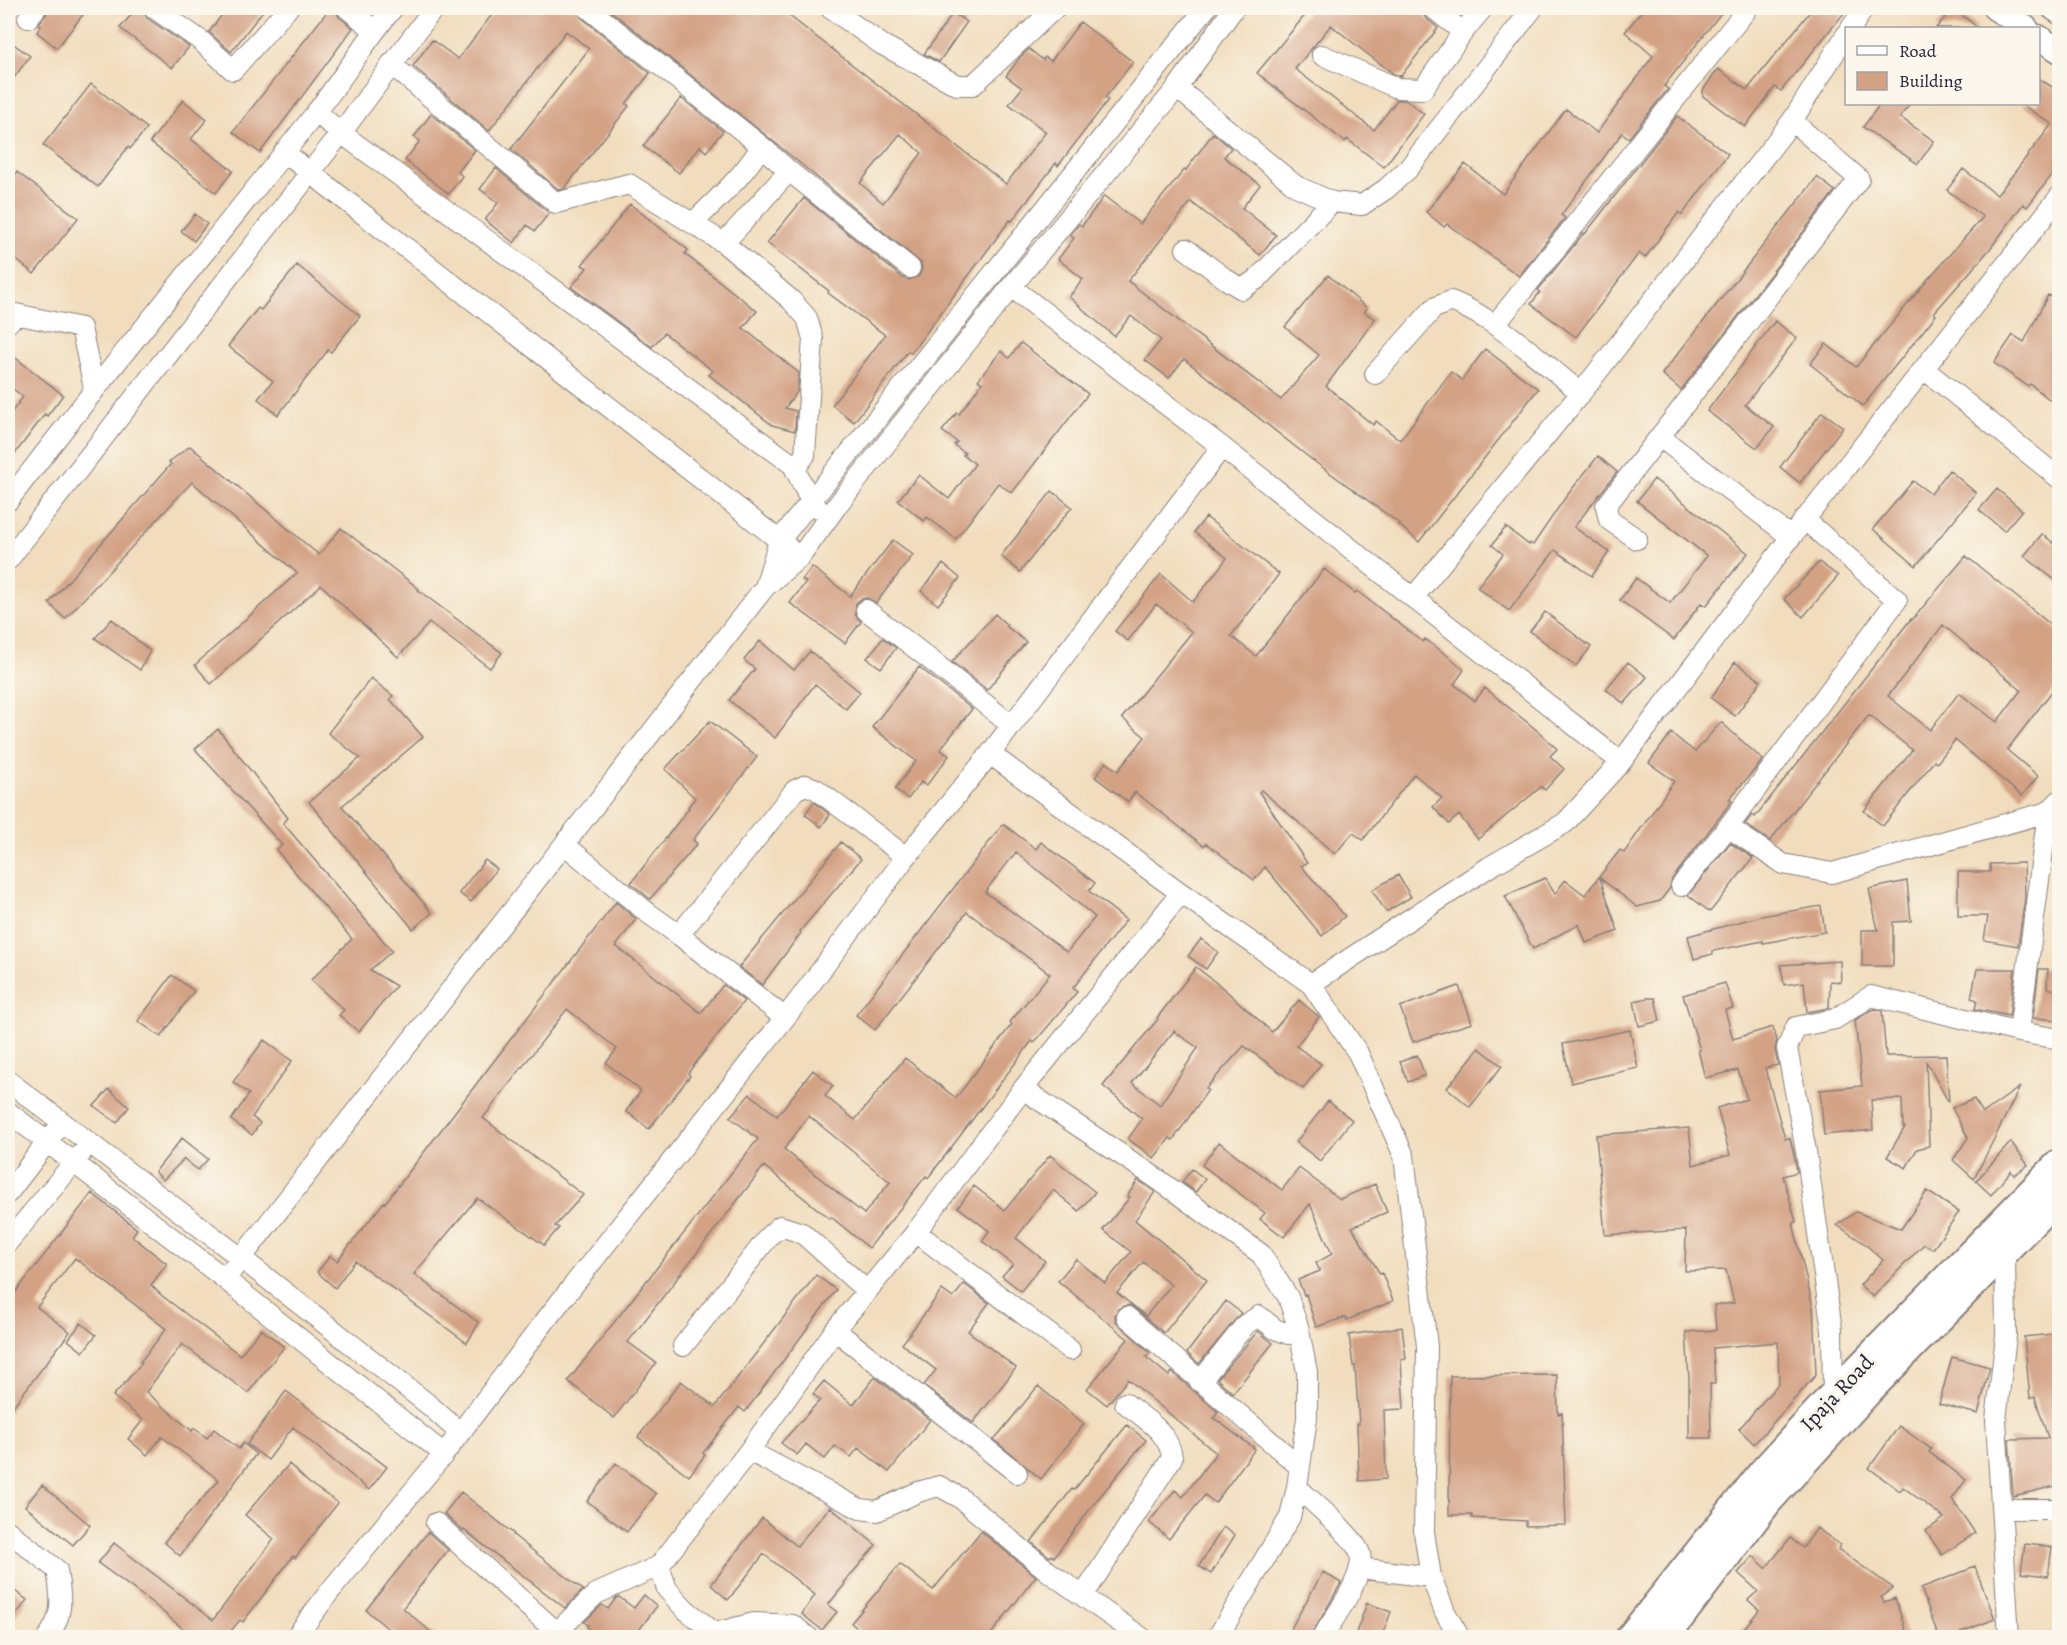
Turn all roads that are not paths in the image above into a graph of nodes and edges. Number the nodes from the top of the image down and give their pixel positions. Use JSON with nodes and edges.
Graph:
{"nodes":[{"id":1,"x":154,"y":8,"type":"edge"},
{"id":2,"x":288,"y":8,"type":"edge"},
{"id":3,"x":347,"y":8,"type":"edge"},
{"id":4,"x":393,"y":8,"type":"edge"},
{"id":5,"x":434,"y":8,"type":"edge"},
{"id":6,"x":588,"y":8,"type":"edge"},
{"id":7,"x":830,"y":8,"type":"edge"},
{"id":8,"x":1055,"y":8,"type":"edge"},
{"id":9,"x":1206,"y":8,"type":"edge"},
{"id":10,"x":1234,"y":8,"type":"edge"},
{"id":11,"x":1433,"y":8,"type":"edge"},
{"id":12,"x":1483,"y":8,"type":"edge"},
{"id":13,"x":1533,"y":8,"type":"edge"},
{"id":14,"x":1748,"y":8,"type":"edge"},
{"id":15,"x":1864,"y":8,"type":"edge"},
{"id":16,"x":1995,"y":8,"type":"edge"},
{"id":17,"x":2054,"y":8,"type":"edge"},
{"id":18,"x":2060,"y":12,"type":"edge"},
{"id":19,"x":1852,"y":27,"type":"edge"},
{"id":20,"x":2024,"y":27,"type":"edge"},
{"id":21,"x":374,"y":30,"type":"junction"},
{"id":22,"x":1463,"y":32,"type":"junction"},
{"id":23,"x":1845,"y":37,"type":"edge"},
{"id":24,"x":2040,"y":38,"type":"edge"},
{"id":25,"x":2060,"y":51,"type":"edge"},
{"id":26,"x":1322,"y":55,"type":"dead end"},
{"id":27,"x":391,"y":64,"type":"junction"},
{"id":28,"x":1177,"y":88,"type":"junction"},
{"id":29,"x":316,"y":112,"type":"junction"},
{"id":30,"x":1792,"y":121,"type":"junction"},
{"id":31,"x":341,"y":133,"type":"junction"},
{"id":32,"x":761,"y":146,"type":"junction"},
{"id":33,"x":284,"y":152,"type":"junction"},
{"id":34,"x":789,"y":171,"type":"junction"},
{"id":35,"x":309,"y":172,"type":"junction"},
{"id":36,"x":2060,"y":196,"type":"edge"},
{"id":37,"x":1332,"y":202,"type":"junction"},
{"id":38,"x":693,"y":223,"type":"junction"},
{"id":39,"x":724,"y":243,"type":"junction"},
{"id":40,"x":1186,"y":249,"type":"dead end"},
{"id":41,"x":910,"y":268,"type":"dead end"},
{"id":42,"x":1011,"y":287,"type":"junction"},
{"id":43,"x":8,"y":322,"type":"edge"},
{"id":44,"x":1495,"y":325,"type":"junction"},
{"id":45,"x":1924,"y":369,"type":"junction"},
{"id":46,"x":1374,"y":374,"type":"dead end"},
{"id":47,"x":94,"y":388,"type":"junction"},
{"id":48,"x":1581,"y":393,"type":"junction"},
{"id":49,"x":1660,"y":437,"type":"junction"},
{"id":50,"x":1222,"y":447,"type":"junction"},
{"id":51,"x":793,"y":465,"type":"junction"},
{"id":52,"x":2060,"y":479,"type":"edge"},
{"id":53,"x":810,"y":500,"type":"junction"},
{"id":54,"x":8,"y":501,"type":"edge"},
{"id":55,"x":828,"y":518,"type":"junction"},
{"id":56,"x":1804,"y":519,"type":"junction"},
{"id":57,"x":1791,"y":537,"type":"junction"},
{"id":58,"x":1637,"y":539,"type":"dead end"},
{"id":59,"x":779,"y":540,"type":"junction"},
{"id":60,"x":800,"y":557,"type":"junction"},
{"id":61,"x":8,"y":560,"type":"edge"},
{"id":62,"x":765,"y":587,"type":"junction"},
{"id":63,"x":1413,"y":598,"type":"junction"},
{"id":64,"x":866,"y":610,"type":"dead end"},
{"id":65,"x":1011,"y":725,"type":"junction"},
{"id":66,"x":990,"y":754,"type":"junction"},
{"id":67,"x":1621,"y":762,"type":"junction"},
{"id":68,"x":2054,"y":806,"type":"edge"},
{"id":69,"x":1728,"y":827,"type":"junction"},
{"id":70,"x":565,"y":845,"type":"junction"},
{"id":71,"x":906,"y":857,"type":"junction"},
{"id":72,"x":1681,"y":886,"type":"dead end"},
{"id":73,"x":1181,"y":893,"type":"junction"},
{"id":74,"x":679,"y":935,"type":"junction"},
{"id":75,"x":1311,"y":984,"type":"junction"},
{"id":76,"x":785,"y":1018,"type":"junction"},
{"id":77,"x":2019,"y":1032,"type":"junction"},
{"id":78,"x":2060,"y":1039,"type":"edge"},
{"id":79,"x":8,"y":1082,"type":"edge"},
{"id":80,"x":1023,"y":1089,"type":"junction"},
{"id":81,"x":8,"y":1112,"type":"edge"},
{"id":82,"x":62,"y":1124,"type":"junction"},
{"id":83,"x":47,"y":1143,"type":"junction"},
{"id":84,"x":88,"y":1144,"type":"junction"},
{"id":85,"x":2060,"y":1163,"type":"edge"},
{"id":86,"x":74,"y":1164,"type":"junction"},
{"id":87,"x":8,"y":1193,"type":"edge"},
{"id":88,"x":2060,"y":1194,"type":"edge"},
{"id":89,"x":916,"y":1232,"type":"junction"},
{"id":90,"x":8,"y":1242,"type":"edge"},
{"id":91,"x":2005,"y":1248,"type":"junction"},
{"id":92,"x":240,"y":1258,"type":"junction"},
{"id":93,"x":225,"y":1279,"type":"junction"},
{"id":94,"x":867,"y":1291,"type":"junction"},
{"id":95,"x":1127,"y":1317,"type":"dead end"},
{"id":96,"x":835,"y":1330,"type":"junction"},
{"id":97,"x":1299,"y":1330,"type":"junction"},
{"id":98,"x":683,"y":1346,"type":"dead end"},
{"id":99,"x":1070,"y":1350,"type":"dead end"},
{"id":100,"x":1200,"y":1382,"type":"junction"},
{"id":101,"x":1833,"y":1395,"type":"junction"},
{"id":102,"x":1125,"y":1403,"type":"dead end"},
{"id":103,"x":459,"y":1432,"type":"junction"},
{"id":104,"x":749,"y":1451,"type":"junction"},
{"id":105,"x":444,"y":1454,"type":"junction"},
{"id":106,"x":1300,"y":1467,"type":"junction"},
{"id":107,"x":1017,"y":1473,"type":"dead end"},
{"id":108,"x":1297,"y":1487,"type":"junction"},
{"id":109,"x":2002,"y":1509,"type":"junction"},
{"id":110,"x":2060,"y":1509,"type":"edge"},
{"id":111,"x":436,"y":1523,"type":"dead end"},
{"id":112,"x":8,"y":1531,"type":"edge"},
{"id":113,"x":659,"y":1566,"type":"junction"},
{"id":114,"x":1360,"y":1568,"type":"junction"},
{"id":115,"x":1431,"y":1577,"type":"junction"},
{"id":116,"x":1083,"y":1596,"type":"junction"},
{"id":117,"x":560,"y":1635,"type":"edge"},
{"id":118,"x":719,"y":1635,"type":"edge"},
{"id":119,"x":2008,"y":1637,"type":"edge"},
{"id":120,"x":47,"y":1638,"type":"edge"},
{"id":121,"x":295,"y":1638,"type":"edge"},
{"id":122,"x":810,"y":1638,"type":"edge"},
{"id":123,"x":1142,"y":1638,"type":"edge"},
{"id":124,"x":1217,"y":1638,"type":"edge"},
{"id":125,"x":1322,"y":1638,"type":"edge"},
{"id":126,"x":1460,"y":1638,"type":"edge"},
{"id":127,"x":1630,"y":1638,"type":"edge"},
{"id":128,"x":1664,"y":1638,"type":"edge"}],
"edges":[{"from":1,"to":2,"type":"street"},
{"from":3,"to":21,"type":"street"},
{"from":4,"to":21,"type":"street"},
{"from":5,"to":27,"type":"street"},
{"from":6,"to":32,"type":"street"},
{"from":7,"to":8,"type":"street"},
{"from":9,"to":53,"type":"street"},
{"from":10,"to":28,"type":"street"},
{"from":11,"to":22,"type":"street"},
{"from":12,"to":22,"type":"street"},
{"from":13,"to":37,"type":"street"},
{"from":14,"to":44,"type":"street"},
{"from":15,"to":19,"type":"street"},
{"from":16,"to":20,"type":"street"},
{"from":17,"to":18,"type":"street"},
{"from":21,"to":29,"type":"street"},
{"from":22,"to":26,"type":"street"},
{"from":23,"to":30,"type":"street"},
{"from":24,"to":25,"type":"street"},
{"from":27,"to":31,"type":"street"},
{"from":27,"to":38,"type":"street"},
{"from":28,"to":37,"type":"street"},
{"from":28,"to":42,"type":"street"},
{"from":29,"to":31,"type":"street"},
{"from":29,"to":33,"type":"street"},
{"from":30,"to":48,"type":"street"},
{"from":30,"to":49,"type":"street"},
{"from":31,"to":35,"type":"street"},
{"from":31,"to":51,"type":"street"},
{"from":32,"to":34,"type":"street"},
{"from":32,"to":38,"type":"street"},
{"from":33,"to":35,"type":"street"},
{"from":33,"to":47,"type":"street"},
{"from":34,"to":39,"type":"street"},
{"from":34,"to":41,"type":"street"},
{"from":35,"to":59,"type":"street"},
{"from":35,"to":61,"type":"street"},
{"from":36,"to":45,"type":"street"},
{"from":37,"to":40,"type":"street"},
{"from":38,"to":39,"type":"street"},
{"from":39,"to":51,"type":"street"},
{"from":42,"to":50,"type":"street"},
{"from":42,"to":55,"type":"street"},
{"from":43,"to":47,"type":"street"},
{"from":44,"to":46,"type":"street"},
{"from":44,"to":48,"type":"street"},
{"from":45,"to":52,"type":"street"},
{"from":45,"to":56,"type":"street"},
{"from":47,"to":54,"type":"street"},
{"from":48,"to":63,"type":"street"},
{"from":49,"to":57,"type":"street"},
{"from":49,"to":58,"type":"street"},
{"from":50,"to":63,"type":"street"},
{"from":50,"to":65,"type":"street"},
{"from":51,"to":53,"type":"street"},
{"from":53,"to":55,"type":"street"},
{"from":53,"to":59,"type":"street"},
{"from":55,"to":60,"type":"street"},
{"from":56,"to":57,"type":"street"},
{"from":56,"to":69,"type":"street"},
{"from":57,"to":67,"type":"street"},
{"from":59,"to":60,"type":"street"},
{"from":59,"to":62,"type":"street"},
{"from":60,"to":62,"type":"street"},
{"from":62,"to":70,"type":"street"},
{"from":63,"to":67,"type":"street"},
{"from":64,"to":65,"type":"street"},
{"from":65,"to":66,"type":"street"},
{"from":66,"to":71,"type":"street"},
{"from":66,"to":73,"type":"street"},
{"from":67,"to":75,"type":"street"},
{"from":68,"to":69,"type":"street"},
{"from":68,"to":77,"type":"street"},
{"from":69,"to":72,"type":"street"},
{"from":70,"to":74,"type":"street"},
{"from":70,"to":92,"type":"street"},
{"from":71,"to":74,"type":"street"},
{"from":71,"to":76,"type":"street"},
{"from":73,"to":75,"type":"street"},
{"from":73,"to":80,"type":"street"},
{"from":74,"to":76,"type":"street"},
{"from":75,"to":115,"type":"street"},
{"from":76,"to":103,"type":"street"},
{"from":77,"to":78,"type":"street"},
{"from":77,"to":101,"type":"street"},
{"from":79,"to":82,"type":"street"},
{"from":80,"to":89,"type":"street"},
{"from":80,"to":97,"type":"street"},
{"from":81,"to":83,"type":"street"},
{"from":82,"to":83,"type":"street"},
{"from":82,"to":84,"type":"street"},
{"from":83,"to":86,"type":"street"},
{"from":83,"to":87,"type":"street"},
{"from":84,"to":86,"type":"street"},
{"from":84,"to":92,"type":"street"},
{"from":85,"to":101,"type":"main road","name":"Ipaja Road"},
{"from":86,"to":90,"type":"street"},
{"from":86,"to":93,"type":"street"},
{"from":88,"to":91,"type":"main road","name":"Ipaja Road"},
{"from":89,"to":94,"type":"street"},
{"from":89,"to":99,"type":"street"},
{"from":91,"to":109,"type":"street"},
{"from":91,"to":128,"type":"main road","name":"Ipaja Road"},
{"from":92,"to":93,"type":"street"},
{"from":92,"to":103,"type":"street"},
{"from":93,"to":105,"type":"street"},
{"from":94,"to":96,"type":"street"},
{"from":94,"to":98,"type":"street"},
{"from":95,"to":100,"type":"street"},
{"from":96,"to":104,"type":"street"},
{"from":96,"to":107,"type":"street"},
{"from":97,"to":100,"type":"street"},
{"from":97,"to":106,"type":"street"},
{"from":100,"to":106,"type":"street"},
{"from":101,"to":127,"type":"main road","name":"Ipaja Road"},
{"from":102,"to":116,"type":"street"},
{"from":103,"to":105,"type":"street"},
{"from":104,"to":113,"type":"street"},
{"from":104,"to":116,"type":"street"},
{"from":105,"to":121,"type":"street"},
{"from":106,"to":108,"type":"street"},
{"from":108,"to":114,"type":"street"},
{"from":108,"to":124,"type":"street"},
{"from":109,"to":110,"type":"street"},
{"from":109,"to":119,"type":"street"},
{"from":111,"to":117,"type":"street"},
{"from":112,"to":120,"type":"street"},
{"from":113,"to":117,"type":"street"},
{"from":113,"to":118,"type":"street"},
{"from":114,"to":115,"type":"street"},
{"from":114,"to":125,"type":"street"},
{"from":115,"to":126,"type":"street"},
{"from":116,"to":123,"type":"street"},
{"from":118,"to":122,"type":"street"}]}
